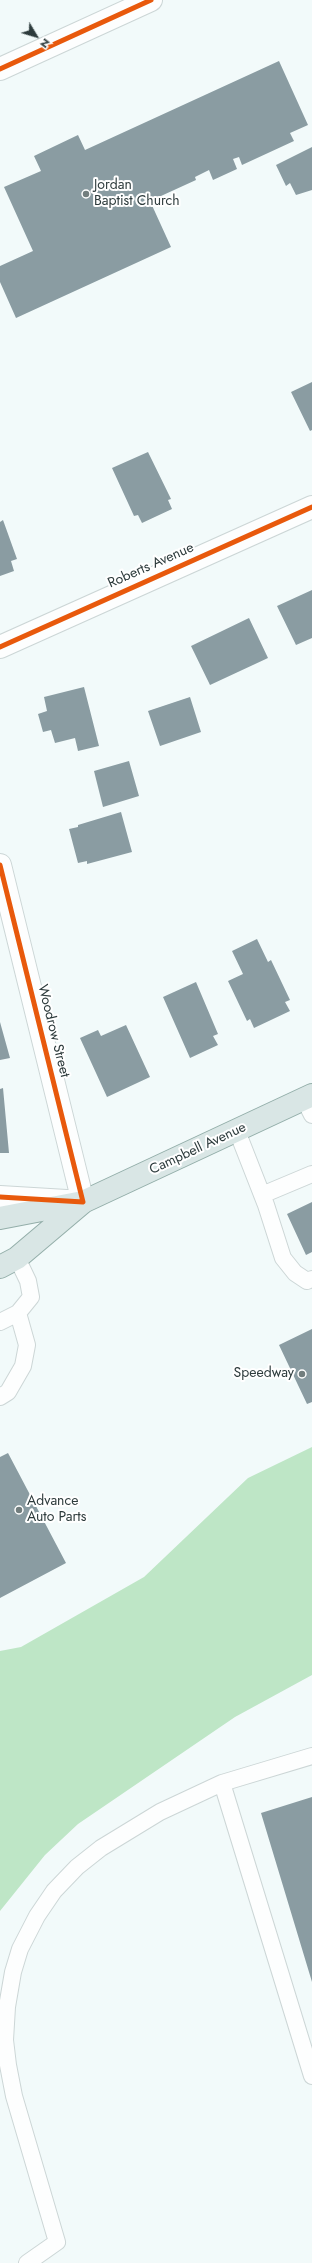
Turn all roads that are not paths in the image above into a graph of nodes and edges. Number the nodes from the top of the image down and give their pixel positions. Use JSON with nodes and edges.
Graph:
{"nodes":[{"id":1,"x":151,"y":0,"type":"edge"},
{"id":2,"x":0,"y":70,"type":"edge"},
{"id":3,"x":312,"y":507,"type":"edge"},
{"id":4,"x":0,"y":647,"type":"edge"},
{"id":5,"x":0,"y":865,"type":"edge"},
{"id":6,"x":309,"y":1103,"type":"edge"},
{"id":7,"x":237,"y":1131,"type":"junction"},
{"id":8,"x":311,"y":1176,"type":"edge"},
{"id":9,"x":262,"y":1195,"type":"junction"},
{"id":10,"x":0,"y":1197,"type":"edge"},
{"id":11,"x":83,"y":1202,"type":"junction"},
{"id":12,"x":0,"y":1218,"type":"edge"},
{"id":13,"x":9,"y":1262,"type":"edge"},
{"id":14,"x":312,"y":1279,"type":"edge"},
{"id":15,"x":18,"y":1312,"type":"junction"},
{"id":16,"x":0,"y":1322,"type":"edge"},
{"id":17,"x":0,"y":1397,"type":"edge"},
{"id":18,"x":312,"y":1756,"type":"edge"},
{"id":19,"x":222,"y":1783,"type":"junction"},
{"id":20,"x":312,"y":2076,"type":"edge"},
{"id":21,"x":27,"y":2263,"type":"edge"}],
"edges":[{"from":1,"to":2,"type":"street"},
{"from":3,"to":4,"type":"street","name":"Roberts Avenue"},
{"from":5,"to":11,"type":"street","name":"Woodrow Street"},
{"from":6,"to":7,"type":"main road","name":"Campbell Avenue"},
{"from":7,"to":9,"type":"lane"},
{"from":7,"to":11,"type":"main road","name":"Campbell Avenue"},
{"from":8,"to":9,"type":"lane"},
{"from":9,"to":14,"type":"lane"},
{"from":10,"to":11,"type":"street","name":"Campbell Avenue"},
{"from":11,"to":12,"type":"main road","name":"Campbell Avenue"},
{"from":11,"to":13,"type":"main road","name":"Campbell Avenue"},
{"from":13,"to":15,"type":"lane"},
{"from":15,"to":16,"type":"lane"},
{"from":15,"to":17,"type":"lane"},
{"from":18,"to":19,"type":"lane"},
{"from":19,"to":20,"type":"lane"},
{"from":19,"to":21,"type":"lane"}]}
